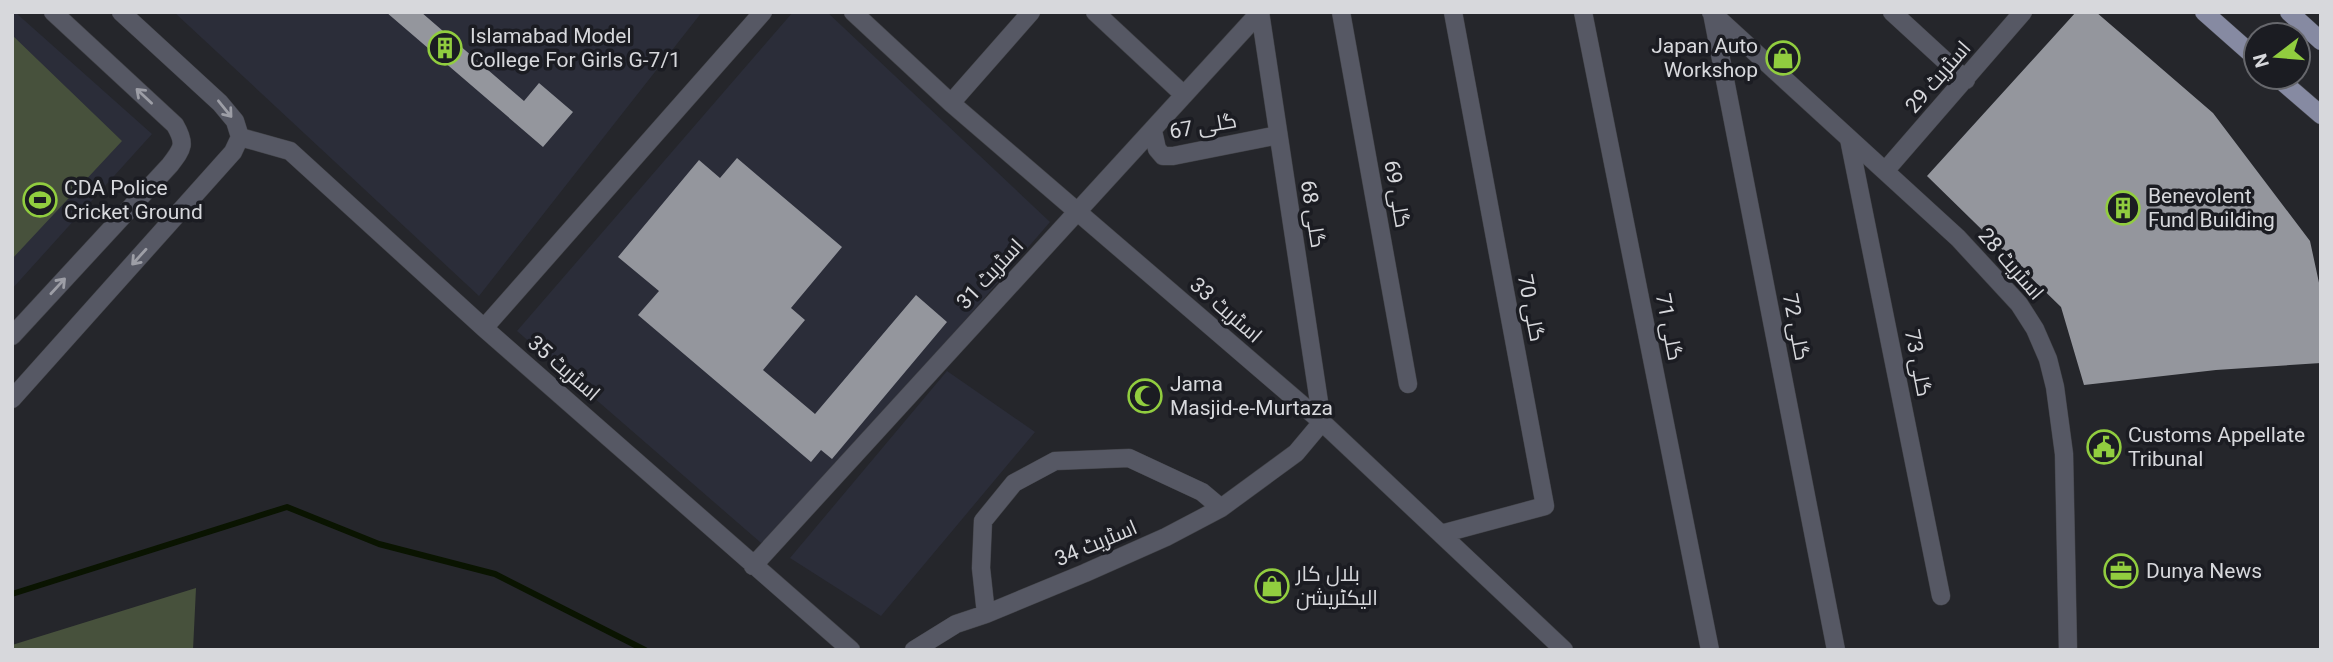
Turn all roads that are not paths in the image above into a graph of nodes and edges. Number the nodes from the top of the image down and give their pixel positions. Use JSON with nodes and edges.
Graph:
{"nodes":[{"id":1,"x":53,"y":12,"type":"edge"},
{"id":2,"x":121,"y":12,"type":"edge"},
{"id":3,"x":763,"y":12,"type":"edge"},
{"id":4,"x":853,"y":12,"type":"edge"},
{"id":5,"x":1031,"y":12,"type":"edge"},
{"id":6,"x":1095,"y":12,"type":"edge"},
{"id":7,"x":1260,"y":12,"type":"edge"},
{"id":8,"x":1341,"y":12,"type":"edge"},
{"id":9,"x":1453,"y":12,"type":"edge"},
{"id":10,"x":1583,"y":12,"type":"edge"},
{"id":11,"x":1892,"y":12,"type":"edge"},
{"id":12,"x":2024,"y":12,"type":"edge"},
{"id":13,"x":2204,"y":12,"type":"edge"},
{"id":14,"x":2288,"y":12,"type":"edge"},
{"id":15,"x":1711,"y":13,"type":"edge"},
{"id":16,"x":2321,"y":41,"type":"edge"},
{"id":17,"x":2242,"y":46,"type":"edge"},
{"id":18,"x":1966,"y":80,"type":"junction"},
{"id":19,"x":2293,"y":91,"type":"edge"},
{"id":20,"x":1184,"y":95,"type":"junction"},
{"id":21,"x":951,"y":103,"type":"junction"},
{"id":22,"x":2321,"y":115,"type":"edge"},
{"id":23,"x":1153,"y":131,"type":"junction"},
{"id":24,"x":1278,"y":135,"type":"junction"},
{"id":25,"x":1849,"y":139,"type":"junction"},
{"id":26,"x":236,"y":144,"type":"junction"},
{"id":27,"x":1885,"y":171,"type":"junction"},
{"id":28,"x":1078,"y":212,"type":"junction"},
{"id":29,"x":484,"y":328,"type":"junction"},
{"id":30,"x":12,"y":336,"type":"edge"},
{"id":31,"x":1408,"y":384,"type":"dead end"},
{"id":32,"x":15,"y":389,"type":"edge"},
{"id":33,"x":1322,"y":422,"type":"junction"},
{"id":34,"x":1221,"y":508,"type":"junction"},
{"id":35,"x":1441,"y":534,"type":"junction"},
{"id":36,"x":753,"y":566,"type":"junction"},
{"id":37,"x":1941,"y":596,"type":"dead end"},
{"id":38,"x":986,"y":614,"type":"junction"},
{"id":39,"x":851,"y":650,"type":"edge"},
{"id":40,"x":914,"y":650,"type":"edge"},
{"id":41,"x":1564,"y":650,"type":"edge"},
{"id":42,"x":1710,"y":650,"type":"edge"},
{"id":43,"x":1836,"y":650,"type":"edge"},
{"id":44,"x":2068,"y":650,"type":"edge"}],
"edges":[{"from":30,"to":1,"type":"street","one_way":true},
{"from":2,"to":26,"type":"street","one_way":true},
{"from":3,"to":29,"type":"street"},
{"from":4,"to":21,"type":"street","name":"اسٹریٹ 33"},
{"from":5,"to":21,"type":"street"},
{"from":6,"to":20,"type":"street"},
{"from":7,"to":20,"type":"street","name":"اسٹریٹ 31"},
{"from":7,"to":24,"type":"street","name":"گلی 68"},
{"from":8,"to":31,"type":"street","name":"گلی 69"},
{"from":9,"to":35,"type":"street","name":"گلی 70"},
{"from":10,"to":42,"type":"street","name":"گلی 71"},
{"from":11,"to":18,"type":"street"},
{"from":12,"to":18,"type":"street","name":"اسٹریٹ 29"},
{"from":13,"to":17,"type":"main road"},
{"from":14,"to":16,"type":"main road"},
{"from":15,"to":25,"type":"street","name":"اسٹریٹ 28"},
{"from":15,"to":43,"type":"street","name":"گلی 72"},
{"from":18,"to":27,"type":"street","name":"اسٹریٹ 29"},
{"from":19,"to":22,"type":"main road"},
{"from":20,"to":23,"type":"street","name":"اسٹریٹ 31"},
{"from":21,"to":28,"type":"street","name":"اسٹریٹ 33"},
{"from":23,"to":24,"type":"street","name":"گلی 67"},
{"from":23,"to":28,"type":"street","name":"اسٹریٹ 31"},
{"from":24,"to":33,"type":"street","name":"گلی 68"},
{"from":25,"to":27,"type":"street","name":"اسٹریٹ 28"},
{"from":25,"to":37,"type":"street","name":"گلی 73"},
{"from":26,"to":29,"type":"street","name":"اسٹریٹ 35"},
{"from":26,"to":32,"type":"street","one_way":true},
{"from":27,"to":44,"type":"street","name":"اسٹریٹ 28"},
{"from":28,"to":33,"type":"street","name":"اسٹریٹ 33"},
{"from":28,"to":36,"type":"street","name":"اسٹریٹ 31"},
{"from":29,"to":36,"type":"street","name":"اسٹریٹ 35"},
{"from":33,"to":34,"type":"street","name":"اسٹریٹ 34"},
{"from":33,"to":35,"type":"street","name":"اسٹریٹ 33"},
{"from":34,"to":38,"type":"street","name":"اسٹریٹ 34"},
{"from":34,"to":38,"type":"street"},
{"from":35,"to":41,"type":"street","name":"اسٹریٹ 33"},
{"from":36,"to":39,"type":"street","name":"اسٹریٹ 35"},
{"from":38,"to":40,"type":"street","name":"اسٹریٹ 34"}]}
